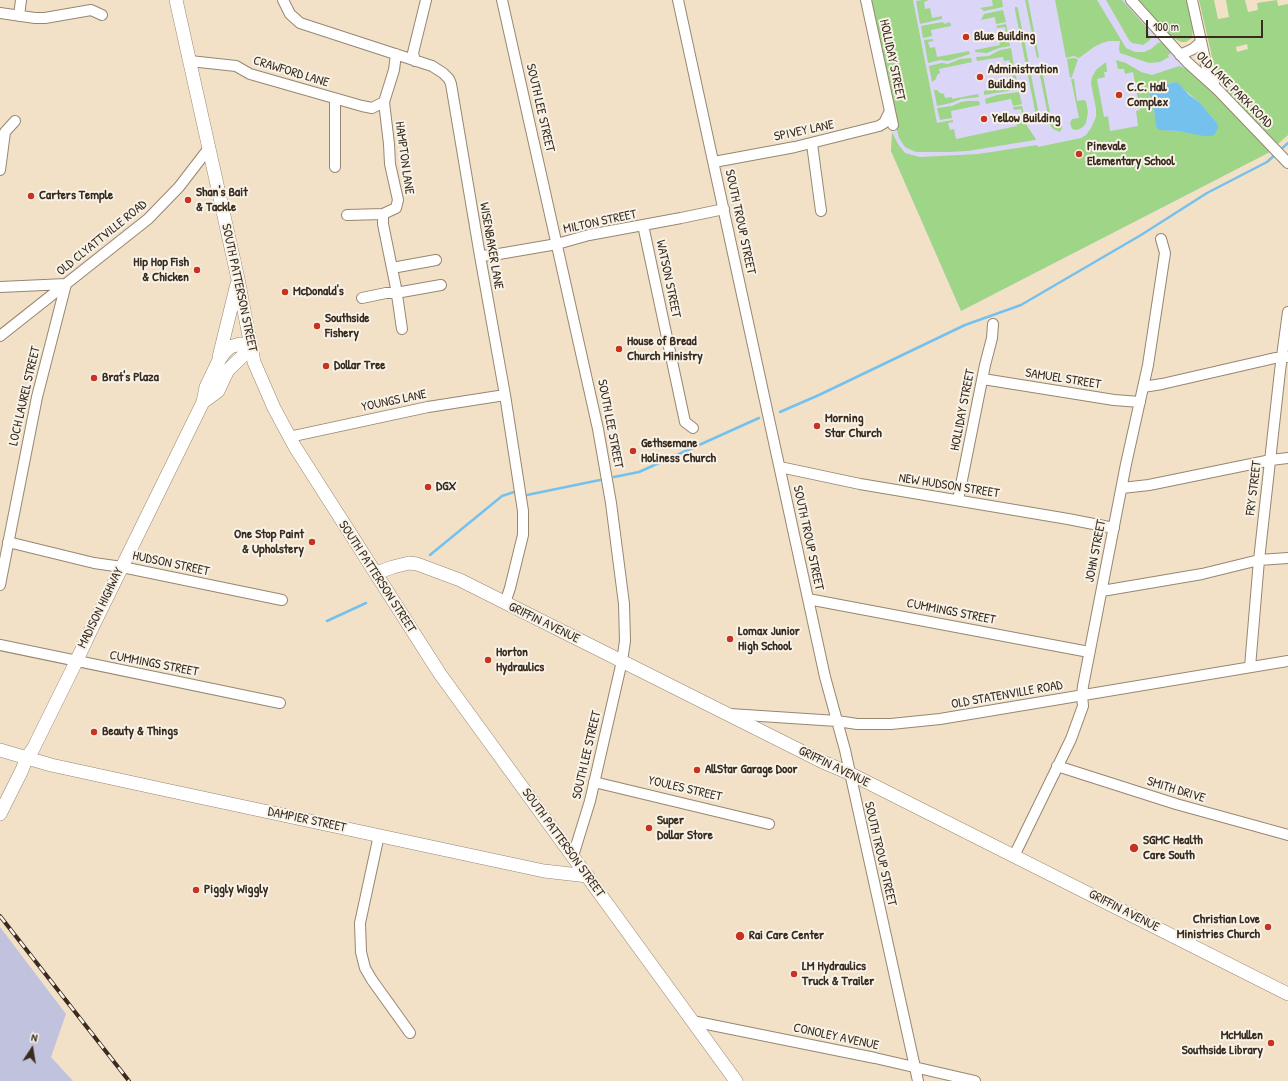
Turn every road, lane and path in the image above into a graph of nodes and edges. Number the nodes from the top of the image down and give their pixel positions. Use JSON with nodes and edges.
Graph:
{"nodes":[{"id":1,"x":21,"y":0,"type":"edge"},
{"id":2,"x":176,"y":0,"type":"edge"},
{"id":3,"x":283,"y":0,"type":"edge"},
{"id":4,"x":426,"y":0,"type":"edge"},
{"id":5,"x":502,"y":0,"type":"edge"},
{"id":6,"x":678,"y":0,"type":"edge"},
{"id":7,"x":866,"y":0,"type":"edge"},
{"id":8,"x":1131,"y":0,"type":"edge"},
{"id":9,"x":1192,"y":0,"type":"edge"},
{"id":10,"x":0,"y":13,"type":"edge"},
{"id":11,"x":102,"y":15,"type":"dead end"},
{"id":12,"x":19,"y":16,"type":"junction"},
{"id":13,"x":1201,"y":42,"type":"junction"},
{"id":14,"x":396,"y":54,"type":"junction"},
{"id":15,"x":1180,"y":55,"type":"junction"},
{"id":16,"x":190,"y":61,"type":"junction"},
{"id":17,"x":415,"y":61,"type":"junction"},
{"id":18,"x":1218,"y":90,"type":"junction"},
{"id":19,"x":335,"y":99,"type":"junction"},
{"id":20,"x":384,"y":102,"type":"junction"},
{"id":21,"x":890,"y":110,"type":"junction"},
{"id":22,"x":15,"y":121,"type":"dead end"},
{"id":23,"x":893,"y":125,"type":"dead end"},
{"id":24,"x":812,"y":144,"type":"junction"},
{"id":25,"x":209,"y":148,"type":"junction"},
{"id":26,"x":1285,"y":160,"type":"edge"},
{"id":27,"x":714,"y":162,"type":"junction"},
{"id":28,"x":334,"y":167,"type":"dead end"},
{"id":29,"x":0,"y":170,"type":"edge"},
{"id":30,"x":724,"y":209,"type":"junction"},
{"id":31,"x":821,"y":211,"type":"dead end"},
{"id":32,"x":347,"y":214,"type":"dead end"},
{"id":33,"x":383,"y":214,"type":"junction"},
{"id":34,"x":643,"y":225,"type":"junction"},
{"id":35,"x":1161,"y":239,"type":"dead end"},
{"id":36,"x":557,"y":244,"type":"junction"},
{"id":37,"x":480,"y":256,"type":"junction"},
{"id":38,"x":436,"y":260,"type":"dead end"},
{"id":39,"x":392,"y":268,"type":"junction"},
{"id":40,"x":238,"y":279,"type":"junction"},
{"id":41,"x":66,"y":284,"type":"junction"},
{"id":42,"x":441,"y":285,"type":"dead end"},
{"id":43,"x":0,"y":287,"type":"edge"},
{"id":44,"x":396,"y":293,"type":"junction"},
{"id":45,"x":362,"y":298,"type":"dead end"},
{"id":46,"x":1288,"y":312,"type":"edge"},
{"id":47,"x":993,"y":324,"type":"dead end"},
{"id":48,"x":402,"y":329,"type":"dead end"},
{"id":49,"x":0,"y":336,"type":"edge"},
{"id":50,"x":252,"y":347,"type":"junction"},
{"id":51,"x":1285,"y":357,"type":"edge"},
{"id":52,"x":223,"y":366,"type":"junction"},
{"id":53,"x":260,"y":375,"type":"junction"},
{"id":54,"x":983,"y":379,"type":"junction"},
{"id":55,"x":1143,"y":387,"type":"junction"},
{"id":56,"x":505,"y":395,"type":"junction"},
{"id":57,"x":1140,"y":402,"type":"junction"},
{"id":58,"x":692,"y":428,"type":"dead end"},
{"id":59,"x":289,"y":437,"type":"junction"},
{"id":60,"x":1288,"y":458,"type":"edge"},
{"id":61,"x":1271,"y":460,"type":"junction"},
{"id":62,"x":780,"y":467,"type":"junction"},
{"id":63,"x":1122,"y":488,"type":"junction"},
{"id":64,"x":958,"y":500,"type":"junction"},
{"id":65,"x":1114,"y":528,"type":"junction"},
{"id":66,"x":8,"y":542,"type":"junction"},
{"id":67,"x":1288,"y":558,"type":"edge"},
{"id":68,"x":1259,"y":560,"type":"junction"},
{"id":69,"x":122,"y":567,"type":"junction"},
{"id":70,"x":376,"y":573,"type":"junction"},
{"id":71,"x":0,"y":585,"type":"edge"},
{"id":72,"x":1102,"y":591,"type":"junction"},
{"id":73,"x":808,"y":599,"type":"junction"},
{"id":74,"x":282,"y":600,"type":"dead end"},
{"id":75,"x":505,"y":603,"type":"junction"},
{"id":76,"x":0,"y":645,"type":"edge"},
{"id":77,"x":1089,"y":652,"type":"junction"},
{"id":78,"x":622,"y":661,"type":"junction"},
{"id":79,"x":1288,"y":661,"type":"edge"},
{"id":80,"x":76,"y":662,"type":"junction"},
{"id":81,"x":1250,"y":667,"type":"junction"},
{"id":82,"x":1082,"y":696,"type":"junction"},
{"id":83,"x":280,"y":704,"type":"dead end"},
{"id":84,"x":728,"y":714,"type":"junction"},
{"id":85,"x":837,"y":721,"type":"junction"},
{"id":86,"x":0,"y":750,"type":"edge"},
{"id":87,"x":27,"y":757,"type":"junction"},
{"id":88,"x":1057,"y":766,"type":"junction"},
{"id":89,"x":849,"y":773,"type":"junction"},
{"id":90,"x":594,"y":782,"type":"junction"},
{"id":91,"x":0,"y":814,"type":"edge"},
{"id":92,"x":769,"y":824,"type":"dead end"},
{"id":93,"x":379,"y":835,"type":"junction"},
{"id":94,"x":1288,"y":835,"type":"edge"},
{"id":95,"x":573,"y":856,"type":"junction"},
{"id":96,"x":1014,"y":856,"type":"junction"},
{"id":97,"x":588,"y":876,"type":"junction"},
{"id":98,"x":1288,"y":994,"type":"edge"},
{"id":99,"x":692,"y":1021,"type":"junction"},
{"id":100,"x":410,"y":1034,"type":"dead end"},
{"id":101,"x":915,"y":1068,"type":"junction"},
{"id":102,"x":736,"y":1081,"type":"edge"},
{"id":103,"x":918,"y":1081,"type":"edge"},
{"id":104,"x":975,"y":1081,"type":"edge"}],
"edges":[{"from":1,"to":12,"type":"street"},
{"from":2,"to":16,"type":"main road","name":"SOUTH PATTERSON STREET"},
{"from":3,"to":14,"type":"street","name":"WISENBAKER LANE"},
{"from":4,"to":17,"type":"street"},
{"from":5,"to":36,"type":"street","name":"SOUTH LEE STREET"},
{"from":6,"to":27,"type":"street","name":"SOUTH TROUP STREET"},
{"from":7,"to":21,"type":"street","name":"HOLLIDAY STREET"},
{"from":8,"to":15,"type":"street","name":"OLD LAKE PARK ROAD"},
{"from":9,"to":13,"type":"street"},
{"from":10,"to":12,"type":"street"},
{"from":11,"to":12,"type":"street"},
{"from":13,"to":15,"type":"street"},
{"from":13,"to":18,"type":"street"},
{"from":14,"to":17,"type":"street","name":"WISENBAKER LANE"},
{"from":14,"to":20,"type":"street","name":"HAMPTON LANE"},
{"from":15,"to":18,"type":"street","name":"OLD LAKE PARK ROAD"},
{"from":16,"to":19,"type":"street","name":"CRAWFORD LANE"},
{"from":16,"to":25,"type":"main road","name":"SOUTH PATTERSON STREET"},
{"from":17,"to":37,"type":"street","name":"WISENBAKER LANE"},
{"from":18,"to":26,"type":"street","name":"OLD LAKE PARK ROAD"},
{"from":19,"to":20,"type":"street","name":"CRAWFORD LANE"},
{"from":19,"to":28,"type":"street"},
{"from":20,"to":33,"type":"street","name":"HAMPTON LANE"},
{"from":21,"to":23,"type":"street","name":"HOLLIDAY STREET"},
{"from":21,"to":24,"type":"street","name":"SPIVEY LANE"},
{"from":22,"to":29,"type":"street"},
{"from":24,"to":27,"type":"street","name":"SPIVEY LANE"},
{"from":24,"to":31,"type":"street"},
{"from":25,"to":40,"type":"main road","name":"SOUTH PATTERSON STREET"},
{"from":25,"to":41,"type":"street","name":"OLD CLYATTVILLE ROAD"},
{"from":27,"to":30,"type":"street","name":"SOUTH TROUP STREET"},
{"from":30,"to":34,"type":"street","name":"MILTON STREET"},
{"from":30,"to":62,"type":"street","name":"SOUTH TROUP STREET"},
{"from":32,"to":33,"type":"street"},
{"from":33,"to":39,"type":"street"},
{"from":34,"to":36,"type":"street","name":"MILTON STREET"},
{"from":34,"to":58,"type":"street","name":"WATSON STREET"},
{"from":35,"to":55,"type":"street","name":"JOHN STREET"},
{"from":36,"to":37,"type":"street","name":"MILTON STREET"},
{"from":36,"to":78,"type":"street","name":"SOUTH LEE STREET"},
{"from":37,"to":56,"type":"street","name":"WISENBAKER LANE"},
{"from":38,"to":39,"type":"street"},
{"from":39,"to":44,"type":"street"},
{"from":40,"to":50,"type":"main road","name":"SOUTH PATTERSON STREET"},
{"from":40,"to":52,"type":"main road"},
{"from":41,"to":43,"type":"street"},
{"from":41,"to":49,"type":"street","name":"OLD CLYATTVILLE ROAD"},
{"from":41,"to":66,"type":"street","name":"LOCH LAUREL STREET"},
{"from":42,"to":44,"type":"street"},
{"from":44,"to":45,"type":"street"},
{"from":44,"to":48,"type":"street"},
{"from":46,"to":51,"type":"street","name":"FRY STREET"},
{"from":47,"to":54,"type":"street","name":"HOLLIDAY STREET"},
{"from":50,"to":52,"type":"main road","name":"MADISON HIGHWAY"},
{"from":50,"to":53,"type":"main road","name":"SOUTH PATTERSON STREET"},
{"from":51,"to":55,"type":"street"},
{"from":51,"to":61,"type":"street","name":"FRY STREET"},
{"from":52,"to":53,"type":"main road"},
{"from":52,"to":69,"type":"main road","name":"MADISON HIGHWAY"},
{"from":53,"to":59,"type":"main road","name":"SOUTH PATTERSON STREET"},
{"from":54,"to":57,"type":"street","name":"SAMUEL STREET"},
{"from":54,"to":64,"type":"street","name":"HOLLIDAY STREET"},
{"from":55,"to":57,"type":"street","name":"JOHN STREET"},
{"from":56,"to":59,"type":"street","name":"YOUNGS LANE"},
{"from":56,"to":75,"type":"street","name":"WISENBAKER LANE"},
{"from":57,"to":63,"type":"street","name":"JOHN STREET"},
{"from":59,"to":70,"type":"main road","name":"SOUTH PATTERSON STREET"},
{"from":60,"to":61,"type":"street"},
{"from":61,"to":63,"type":"street"},
{"from":61,"to":68,"type":"street","name":"FRY STREET"},
{"from":62,"to":64,"type":"street","name":"NEW HUDSON STREET"},
{"from":62,"to":73,"type":"street","name":"SOUTH TROUP STREET"},
{"from":63,"to":65,"type":"street","name":"JOHN STREET"},
{"from":64,"to":65,"type":"street","name":"NEW HUDSON STREET"},
{"from":65,"to":72,"type":"street","name":"JOHN STREET"},
{"from":66,"to":69,"type":"street","name":"HUDSON STREET"},
{"from":66,"to":71,"type":"street","name":"LOCH LAUREL STREET"},
{"from":67,"to":68,"type":"street"},
{"from":68,"to":72,"type":"street"},
{"from":68,"to":81,"type":"street","name":"FRY STREET"},
{"from":69,"to":74,"type":"street","name":"HUDSON STREET"},
{"from":69,"to":80,"type":"main road","name":"MADISON HIGHWAY"},
{"from":70,"to":75,"type":"main road","name":"GRIFFIN AVENUE"},
{"from":70,"to":95,"type":"main road","name":"SOUTH PATTERSON STREET"},
{"from":72,"to":77,"type":"street","name":"JOHN STREET"},
{"from":73,"to":77,"type":"street","name":"CUMMINGS STREET"},
{"from":73,"to":85,"type":"street","name":"SOUTH TROUP STREET"},
{"from":75,"to":78,"type":"main road","name":"GRIFFIN AVENUE"},
{"from":76,"to":80,"type":"street","name":"CUMMINGS STREET"},
{"from":77,"to":82,"type":"street","name":"JOHN STREET"},
{"from":78,"to":84,"type":"main road","name":"GRIFFIN AVENUE"},
{"from":78,"to":90,"type":"street","name":"SOUTH LEE STREET"},
{"from":79,"to":81,"type":"street","name":"OLD STATENVILLE ROAD"},
{"from":80,"to":83,"type":"street","name":"CUMMINGS STREET"},
{"from":80,"to":87,"type":"main road","name":"MADISON HIGHWAY"},
{"from":81,"to":82,"type":"street","name":"OLD STATENVILLE ROAD"},
{"from":82,"to":85,"type":"street","name":"OLD STATENVILLE ROAD"},
{"from":82,"to":88,"type":"street","name":"JOHN STREET"},
{"from":84,"to":85,"type":"street","name":"OLD STATENVILLE ROAD"},
{"from":84,"to":89,"type":"main road","name":"GRIFFIN AVENUE"},
{"from":85,"to":89,"type":"street","name":"SOUTH TROUP STREET"},
{"from":86,"to":87,"type":"main road","name":"DAMPIER STREET"},
{"from":87,"to":91,"type":"main road","name":"MADISON HIGHWAY"},
{"from":87,"to":93,"type":"main road","name":"DAMPIER STREET"},
{"from":88,"to":94,"type":"street","name":"SMITH DRIVE"},
{"from":88,"to":96,"type":"street","name":"JOHN STREET"},
{"from":89,"to":96,"type":"main road","name":"GRIFFIN AVENUE"},
{"from":89,"to":101,"type":"street","name":"SOUTH TROUP STREET"},
{"from":90,"to":92,"type":"street","name":"YOULES STREET"},
{"from":90,"to":95,"type":"street","name":"SOUTH LEE STREET"},
{"from":93,"to":97,"type":"main road","name":"DAMPIER STREET"},
{"from":93,"to":100,"type":"street"},
{"from":95,"to":97,"type":"main road","name":"SOUTH PATTERSON STREET"},
{"from":96,"to":98,"type":"main road","name":"GRIFFIN AVENUE"},
{"from":97,"to":99,"type":"main road","name":"SOUTH PATTERSON STREET"},
{"from":99,"to":101,"type":"street","name":"CONOLEY AVENUE"},
{"from":99,"to":102,"type":"main road","name":"SOUTH PATTERSON STREET"},
{"from":101,"to":103,"type":"street","name":"SOUTH TROUP STREET"},
{"from":101,"to":104,"type":"street","name":"CONOLEY AVENUE"}]}
